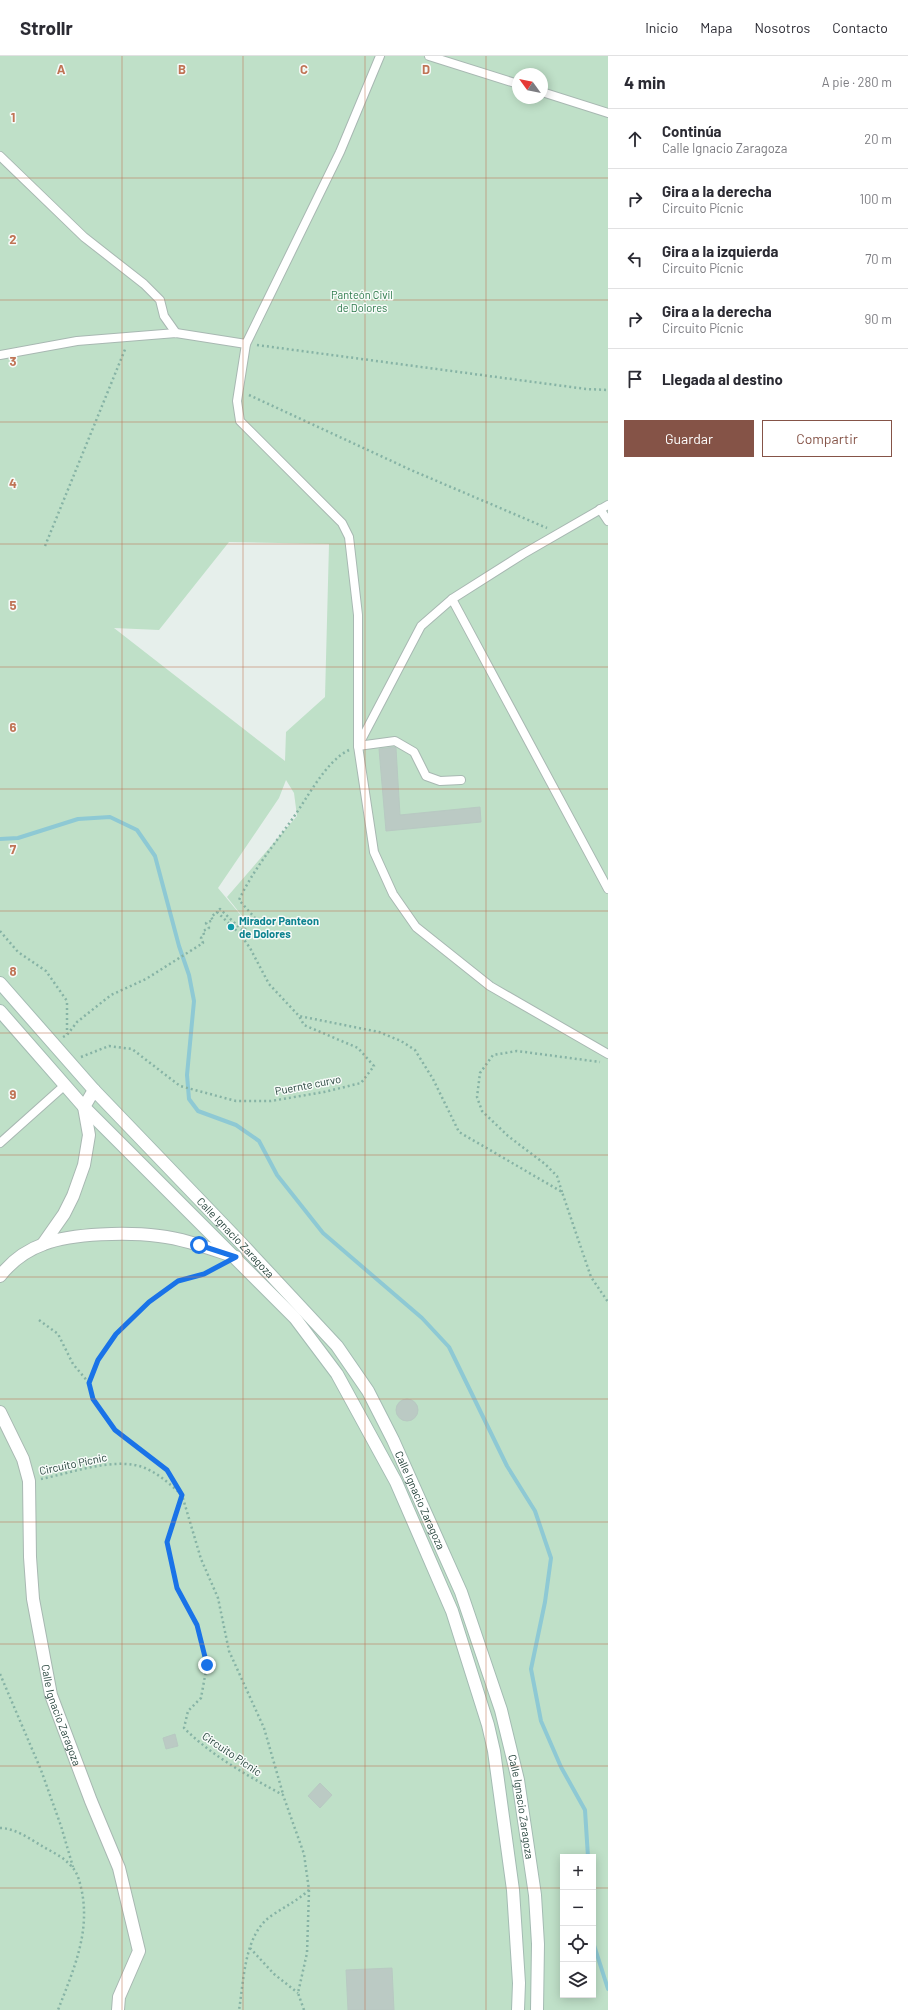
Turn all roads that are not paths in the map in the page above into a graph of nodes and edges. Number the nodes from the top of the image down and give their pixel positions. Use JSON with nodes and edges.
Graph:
{"nodes":[{"id":1,"x":380,"y":56,"type":"edge"},
{"id":2,"x":429,"y":56,"type":"edge"},
{"id":3,"x":512,"y":82,"type":"edge"},
{"id":4,"x":548,"y":94,"type":"edge"},
{"id":5,"x":608,"y":113,"type":"edge"},
{"id":6,"x":0,"y":156,"type":"edge"},
{"id":7,"x":176,"y":333,"type":"junction"},
{"id":8,"x":246,"y":344,"type":"junction"},
{"id":9,"x":0,"y":355,"type":"edge"},
{"id":10,"x":608,"y":505,"type":"edge"},
{"id":11,"x":600,"y":510,"type":"junction"},
{"id":12,"x":608,"y":521,"type":"edge"},
{"id":13,"x":452,"y":599,"type":"junction"},
{"id":14,"x":358,"y":746,"type":"junction"},
{"id":15,"x":461,"y":780,"type":"dead end"},
{"id":16,"x":608,"y":889,"type":"edge"},
{"id":17,"x":0,"y":983,"type":"edge"},
{"id":18,"x":5,"y":993,"type":"edge"},
{"id":19,"x":0,"y":1011,"type":"edge"},
{"id":20,"x":608,"y":1054,"type":"edge"},
{"id":21,"x":65,"y":1085,"type":"junction"},
{"id":22,"x":94,"y":1090,"type":"junction"},
{"id":23,"x":84,"y":1106,"type":"junction"},
{"id":24,"x":0,"y":1142,"type":"edge"},
{"id":25,"x":43,"y":1244,"type":"junction"},
{"id":26,"x":236,"y":1257,"type":"junction"},
{"id":27,"x":0,"y":1276,"type":"edge"},
{"id":28,"x":0,"y":1412,"type":"edge"},
{"id":29,"x":118,"y":2010,"type":"edge"},
{"id":30,"x":518,"y":2010,"type":"edge"},
{"id":31,"x":537,"y":2010,"type":"edge"}],
"edges":[{"from":1,"to":8,"type":"lane"},
{"from":2,"to":3,"type":"lane"},
{"from":4,"to":5,"type":"lane"},
{"from":6,"to":7,"type":"lane"},
{"from":7,"to":8,"type":"lane"},
{"from":7,"to":9,"type":"lane"},
{"from":8,"to":14,"type":"lane"},
{"from":10,"to":11,"type":"lane"},
{"from":11,"to":12,"type":"lane"},
{"from":11,"to":13,"type":"lane"},
{"from":13,"to":14,"type":"lane"},
{"from":13,"to":16,"type":"lane"},
{"from":14,"to":15,"type":"lane"},
{"from":14,"to":20,"type":"lane"},
{"from":17,"to":18,"type":"street","name":"Calle Ignacio Zaragoza"},
{"from":18,"to":22,"type":"street","name":"Calle Ignacio Zaragoza"},
{"from":19,"to":21,"type":"street","name":"Calle Ignacio Zaragoza"},
{"from":21,"to":23,"type":"street","name":"Calle Ignacio Zaragoza"},
{"from":21,"to":24,"type":"lane"},
{"from":22,"to":23,"type":"street"},
{"from":22,"to":31,"type":"street","name":"Calle Ignacio Zaragoza"},
{"from":23,"to":25,"type":"street","name":"Calle Ignacio Zaragoza"},
{"from":23,"to":26,"type":"street","name":"Calle Ignacio Zaragoza"},
{"from":25,"to":26,"type":"street","name":"Calle Ignacio Zaragoza"},
{"from":25,"to":27,"type":"street","name":"Calle Ignacio Zaragoza"},
{"from":26,"to":30,"type":"street","name":"Calle Ignacio Zaragoza"},
{"from":28,"to":29,"type":"street","name":"Calle Ignacio Zaragoza"}]}
